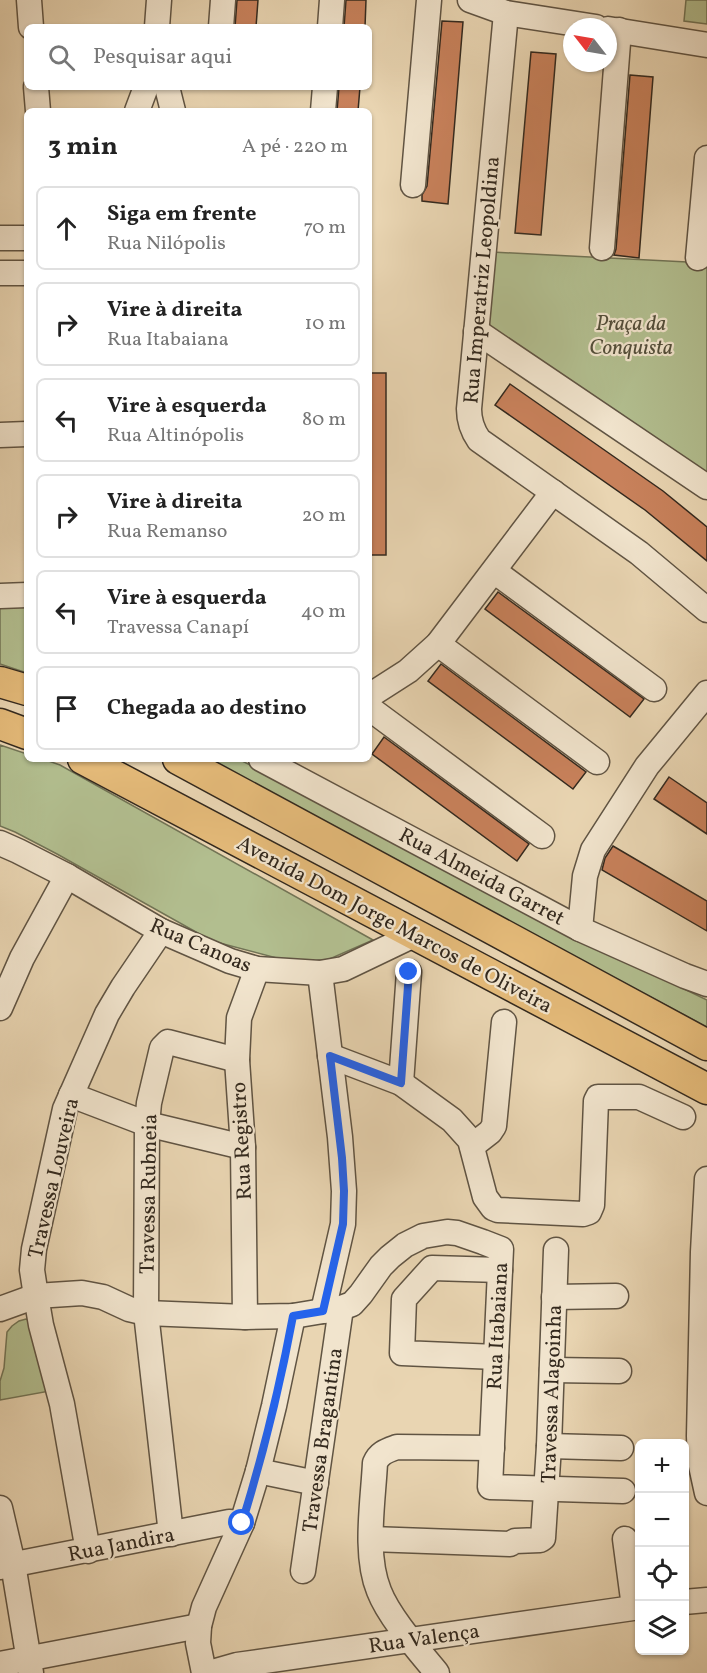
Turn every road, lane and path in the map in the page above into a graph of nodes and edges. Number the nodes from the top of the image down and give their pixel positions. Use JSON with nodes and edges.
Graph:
{"nodes":[{"id":1,"x":29,"y":0,"type":"edge"},
{"id":2,"x":159,"y":0,"type":"edge"},
{"id":3,"x":223,"y":0,"type":"edge"},
{"id":4,"x":332,"y":0,"type":"edge"},
{"id":5,"x":429,"y":0,"type":"edge"},
{"id":6,"x":470,"y":0,"type":"edge"},
{"id":7,"x":506,"y":13,"type":"junction"},
{"id":8,"x":563,"y":22,"type":"edge"},
{"id":9,"x":31,"y":24,"type":"edge"},
{"id":10,"x":157,"y":24,"type":"edge"},
{"id":11,"x":221,"y":24,"type":"edge"},
{"id":12,"x":330,"y":24,"type":"edge"},
{"id":13,"x":617,"y":30,"type":"edge"},
{"id":14,"x":707,"y":45,"type":"edge"},
{"id":15,"x":607,"y":72,"type":"edge"},
{"id":16,"x":36,"y":90,"type":"edge"},
{"id":17,"x":145,"y":90,"type":"edge"},
{"id":18,"x":168,"y":90,"type":"edge"},
{"id":19,"x":325,"y":90,"type":"edge"},
{"id":20,"x":38,"y":108,"type":"edge"},
{"id":21,"x":138,"y":108,"type":"edge"},
{"id":22,"x":172,"y":108,"type":"edge"},
{"id":23,"x":323,"y":108,"type":"edge"},
{"id":24,"x":707,"y":158,"type":"edge"},
{"id":25,"x":412,"y":185,"type":"dead end"},
{"id":26,"x":0,"y":237,"type":"edge"},
{"id":27,"x":24,"y":238,"type":"edge"},
{"id":28,"x":602,"y":248,"type":"dead end"},
{"id":29,"x":698,"y":258,"type":"dead end"},
{"id":30,"x":0,"y":273,"type":"edge"},
{"id":31,"x":24,"y":273,"type":"edge"},
{"id":32,"x":476,"y":331,"type":"junction"},
{"id":33,"x":24,"y":434,"type":"edge"},
{"id":34,"x":0,"y":435,"type":"edge"},
{"id":35,"x":707,"y":488,"type":"edge"},
{"id":36,"x":553,"y":492,"type":"junction"},
{"id":37,"x":494,"y":571,"type":"junction"},
{"id":38,"x":24,"y":595,"type":"edge"},
{"id":39,"x":0,"y":596,"type":"edge"},
{"id":40,"x":707,"y":610,"type":"edge"},
{"id":41,"x":438,"y":644,"type":"junction"},
{"id":42,"x":0,"y":682,"type":"edge"},
{"id":43,"x":24,"y":689,"type":"edge"},
{"id":44,"x":654,"y":689,"type":"dead end"},
{"id":45,"x":707,"y":693,"type":"edge"},
{"id":46,"x":372,"y":694,"type":"edge"},
{"id":47,"x":372,"y":710,"type":"edge"},
{"id":48,"x":0,"y":724,"type":"edge"},
{"id":49,"x":24,"y":733,"type":"edge"},
{"id":50,"x":88,"y":762,"type":"edge"},
{"id":51,"x":184,"y":762,"type":"edge"},
{"id":52,"x":270,"y":762,"type":"edge"},
{"id":53,"x":597,"y":762,"type":"dead end"},
{"id":54,"x":542,"y":836,"type":"dead end"},
{"id":55,"x":0,"y":843,"type":"edge"},
{"id":56,"x":67,"y":876,"type":"junction"},
{"id":57,"x":580,"y":929,"type":"junction"},
{"id":58,"x":161,"y":931,"type":"junction"},
{"id":59,"x":414,"y":935,"type":"junction"},
{"id":60,"x":257,"y":969,"type":"junction"},
{"id":61,"x":409,"y":972,"type":"dead end"},
{"id":62,"x":320,"y":973,"type":"junction"},
{"id":63,"x":707,"y":984,"type":"edge"},
{"id":64,"x":0,"y":1008,"type":"edge"},
{"id":65,"x":504,"y":1022,"type":"dead end"},
{"id":66,"x":707,"y":1045,"type":"edge"},
{"id":67,"x":330,"y":1056,"type":"junction"},
{"id":68,"x":237,"y":1060,"type":"junction"},
{"id":69,"x":401,"y":1083,"type":"junction"},
{"id":70,"x":707,"y":1089,"type":"edge"},
{"id":71,"x":70,"y":1095,"type":"junction"},
{"id":72,"x":683,"y":1117,"type":"dead end"},
{"id":73,"x":147,"y":1124,"type":"junction"},
{"id":74,"x":472,"y":1146,"type":"junction"},
{"id":75,"x":243,"y":1147,"type":"junction"},
{"id":76,"x":707,"y":1179,"type":"edge"},
{"id":77,"x":556,"y":1250,"type":"dead end"},
{"id":78,"x":500,"y":1270,"type":"junction"},
{"id":79,"x":36,"y":1296,"type":"junction"},
{"id":80,"x":616,"y":1296,"type":"dead end"},
{"id":81,"x":554,"y":1297,"type":"junction"},
{"id":82,"x":0,"y":1309,"type":"edge"},
{"id":83,"x":332,"y":1310,"type":"junction"},
{"id":84,"x":146,"y":1313,"type":"junction"},
{"id":85,"x":293,"y":1316,"type":"junction"},
{"id":86,"x":246,"y":1317,"type":"junction"},
{"id":87,"x":0,"y":1319,"type":"edge"},
{"id":88,"x":0,"y":1328,"type":"edge"},
{"id":89,"x":496,"y":1357,"type":"junction"},
{"id":90,"x":552,"y":1370,"type":"junction"},
{"id":91,"x":618,"y":1371,"type":"dead end"},
{"id":92,"x":549,"y":1446,"type":"junction"},
{"id":93,"x":492,"y":1448,"type":"junction"},
{"id":94,"x":621,"y":1448,"type":"dead end"},
{"id":95,"x":258,"y":1471,"type":"junction"},
{"id":96,"x":316,"y":1483,"type":"junction"},
{"id":97,"x":547,"y":1489,"type":"junction"},
{"id":98,"x":622,"y":1491,"type":"dead end"},
{"id":99,"x":707,"y":1493,"type":"edge"},
{"id":100,"x":0,"y":1508,"type":"edge"},
{"id":101,"x":242,"y":1523,"type":"junction"},
{"id":102,"x":171,"y":1534,"type":"junction"},
{"id":103,"x":371,"y":1539,"type":"junction"},
{"id":104,"x":625,"y":1539,"type":"dead end"},
{"id":105,"x":88,"y":1551,"type":"junction"},
{"id":106,"x":6,"y":1566,"type":"edge"},
{"id":107,"x":303,"y":1571,"type":"dead end"},
{"id":108,"x":707,"y":1599,"type":"edge"},
{"id":109,"x":635,"y":1601,"type":"edge"},
{"id":110,"x":689,"y":1601,"type":"edge"},
{"id":111,"x":635,"y":1607,"type":"edge"},
{"id":112,"x":198,"y":1626,"type":"junction"},
{"id":113,"x":411,"y":1640,"type":"junction"},
{"id":114,"x":0,"y":1664,"type":"edge"},
{"id":115,"x":29,"y":1666,"type":"edge"},
{"id":116,"x":204,"y":1673,"type":"edge"},
{"id":117,"x":209,"y":1673,"type":"edge"},
{"id":118,"x":437,"y":1673,"type":"edge"}],
"edges":[{"from":1,"to":9,"type":"street"},
{"from":2,"to":10,"type":"street"},
{"from":3,"to":11,"type":"street"},
{"from":4,"to":12,"type":"street"},
{"from":5,"to":25,"type":"street"},
{"from":6,"to":7,"type":"street"},
{"from":7,"to":8,"type":"street"},
{"from":7,"to":32,"type":"street","name":"Rua Imperatriz Leopoldina"},
{"from":13,"to":14,"type":"street"},
{"from":15,"to":28,"type":"street"},
{"from":16,"to":20,"type":"street"},
{"from":17,"to":21,"type":"street"},
{"from":18,"to":22,"type":"street"},
{"from":19,"to":23,"type":"street"},
{"from":24,"to":29,"type":"street"},
{"from":26,"to":27,"type":"street"},
{"from":30,"to":31,"type":"street"},
{"from":32,"to":35,"type":"street"},
{"from":32,"to":36,"type":"street","name":"Rua Imperatriz Leopoldina"},
{"from":33,"to":34,"type":"street"},
{"from":36,"to":37,"type":"street"},
{"from":36,"to":40,"type":"street","name":"Rua Imperatriz Leopoldina"},
{"from":37,"to":41,"type":"street"},
{"from":37,"to":44,"type":"street"},
{"from":38,"to":39,"type":"street"},
{"from":41,"to":46,"type":"street"},
{"from":41,"to":53,"type":"street"},
{"from":42,"to":43,"type":"main road"},
{"from":45,"to":57,"type":"street"},
{"from":47,"to":54,"type":"street"},
{"from":48,"to":49,"type":"main road"},
{"from":50,"to":59,"type":"main road","name":"Avenida Dom Jorge Marcos de Oliveira"},
{"from":51,"to":66,"type":"main road","name":"Avenida Dom Jorge Marcos de Oliveira"},
{"from":52,"to":57,"type":"street","name":"Rua Almeida Garret"},
{"from":55,"to":56,"type":"street","name":"Rua Canoas"},
{"from":56,"to":58,"type":"street","name":"Rua Canoas"},
{"from":56,"to":64,"type":"street"},
{"from":57,"to":63,"type":"street","name":"Rua Almeida Garret"},
{"from":58,"to":60,"type":"street","name":"Rua Canoas"},
{"from":58,"to":71,"type":"street","name":"Travessa Louveira"},
{"from":59,"to":62,"type":"street","name":"Rua Canoas"},
{"from":59,"to":70,"type":"main road","name":"Avenida Dom Jorge Marcos de Oliveira"},
{"from":60,"to":62,"type":"street","name":"Rua Canoas"},
{"from":60,"to":68,"type":"street","name":"Rua Registro"},
{"from":61,"to":69,"type":"street"},
{"from":62,"to":67,"type":"street","name":"Travessa Bragantina"},
{"from":65,"to":74,"type":"street"},
{"from":67,"to":69,"type":"street"},
{"from":67,"to":83,"type":"street","name":"Travessa Bragantina"},
{"from":68,"to":73,"type":"street","name":"Travessa Rubneia"},
{"from":68,"to":75,"type":"street","name":"Rua Registro"},
{"from":69,"to":74,"type":"street"},
{"from":71,"to":73,"type":"street"},
{"from":71,"to":79,"type":"street","name":"Travessa Louveira"},
{"from":72,"to":74,"type":"street"},
{"from":73,"to":75,"type":"street"},
{"from":73,"to":84,"type":"street","name":"Travessa Rubneia"},
{"from":75,"to":86,"type":"street","name":"Rua Registro"},
{"from":76,"to":99,"type":"street"},
{"from":77,"to":81,"type":"street","name":"Travessa Alagoinha"},
{"from":78,"to":83,"type":"street","name":"Rua Itabaiana"},
{"from":78,"to":89,"type":"street","name":"Rua Itabaiana"},
{"from":78,"to":89,"type":"street"},
{"from":79,"to":82,"type":"street","name":"Rua Itabaiana"},
{"from":79,"to":84,"type":"street","name":"Rua Itabaiana"},
{"from":79,"to":105,"type":"street","name":"Travessa Louveira"},
{"from":80,"to":81,"type":"street"},
{"from":81,"to":90,"type":"street","name":"Travessa Alagoinha"},
{"from":83,"to":85,"type":"street","name":"Rua Itabaiana"},
{"from":83,"to":96,"type":"street","name":"Travessa Bragantina"},
{"from":84,"to":86,"type":"street","name":"Rua Itabaiana"},
{"from":84,"to":102,"type":"street","name":"Travessa Rubneia"},
{"from":85,"to":86,"type":"street","name":"Rua Itabaiana"},
{"from":85,"to":95,"type":"street"},
{"from":87,"to":88,"type":"street"},
{"from":89,"to":93,"type":"street","name":"Rua Itabaiana"},
{"from":90,"to":91,"type":"street"},
{"from":90,"to":92,"type":"street","name":"Travessa Alagoinha"},
{"from":92,"to":94,"type":"street"},
{"from":92,"to":97,"type":"street","name":"Travessa Alagoinha"},
{"from":93,"to":97,"type":"street","name":"Rua Itabaiana"},
{"from":93,"to":103,"type":"street"},
{"from":95,"to":96,"type":"street"},
{"from":95,"to":101,"type":"street"},
{"from":96,"to":107,"type":"street","name":"Travessa Bragantina"},
{"from":97,"to":98,"type":"street","name":"Rua Itabaiana"},
{"from":97,"to":103,"type":"street","name":"Travessa Alagoinha"},
{"from":100,"to":106,"type":"street"},
{"from":101,"to":102,"type":"street","name":"Rua Jandira"},
{"from":101,"to":112,"type":"street"},
{"from":102,"to":105,"type":"street","name":"Rua Jandira"},
{"from":103,"to":113,"type":"street"},
{"from":104,"to":109,"type":"street"},
{"from":105,"to":106,"type":"street","name":"Rua Jandira"},
{"from":106,"to":115,"type":"street"},
{"from":108,"to":110,"type":"street"},
{"from":111,"to":113,"type":"street","name":"Rua Valença"},
{"from":112,"to":115,"type":"street"},
{"from":112,"to":116,"type":"street"},
{"from":113,"to":117,"type":"street","name":"Rua Valença"},
{"from":113,"to":118,"type":"street"},
{"from":114,"to":115,"type":"street"}]}
